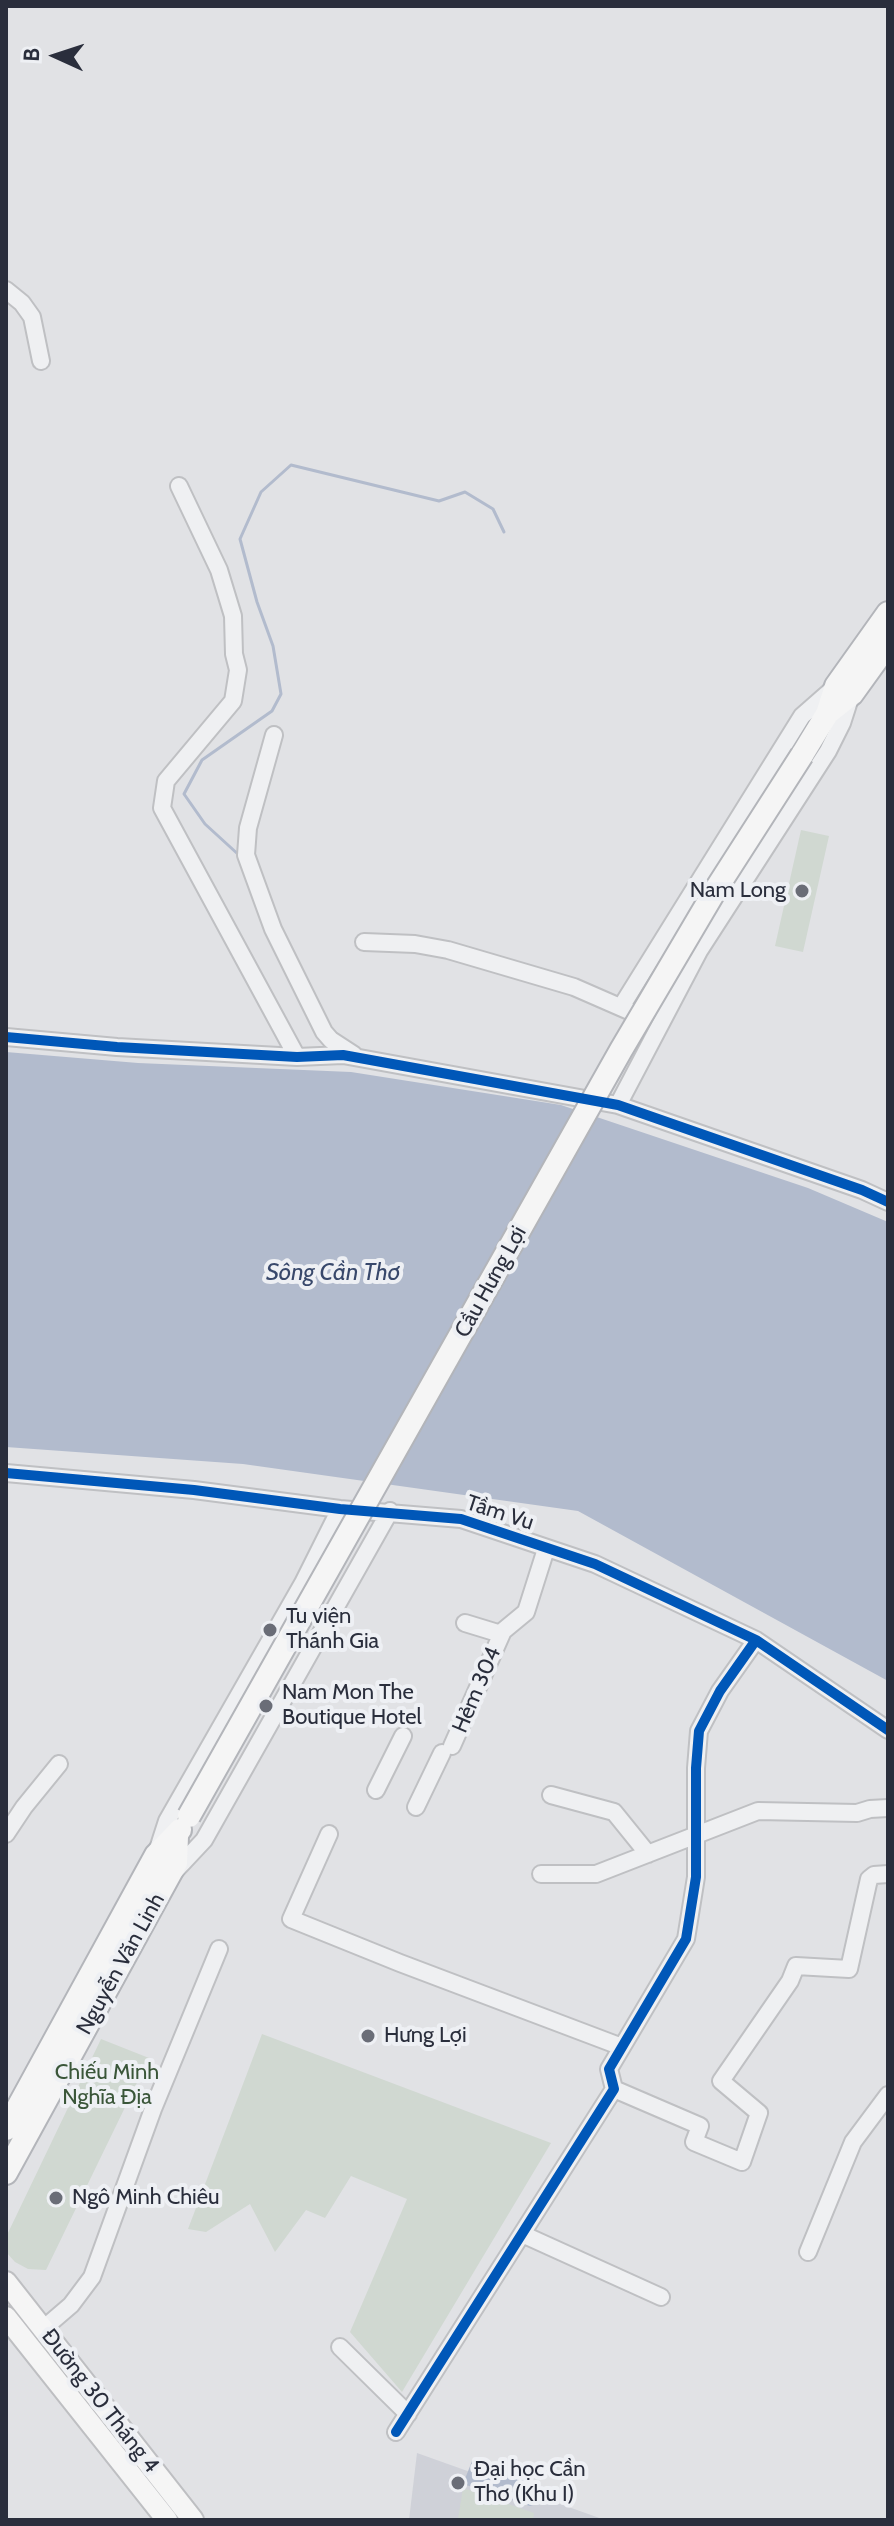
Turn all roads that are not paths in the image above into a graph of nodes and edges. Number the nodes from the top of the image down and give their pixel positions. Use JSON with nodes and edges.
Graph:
{"nodes":[{"id":1,"x":6,"y":290,"type":"edge"},
{"id":2,"x":41,"y":361,"type":"dead end"},
{"id":3,"x":179,"y":486,"type":"dead end"},
{"id":4,"x":888,"y":613,"type":"edge"},
{"id":5,"x":888,"y":644,"type":"edge"},
{"id":6,"x":844,"y":690,"type":"junction"},
{"id":7,"x":274,"y":735,"type":"dead end"},
{"id":8,"x":364,"y":942,"type":"dead end"},
{"id":9,"x":621,"y":1007,"type":"junction"},
{"id":10,"x":659,"y":1026,"type":"junction"},
{"id":11,"x":6,"y":1037,"type":"edge"},
{"id":12,"x":351,"y":1056,"type":"junction"},
{"id":13,"x":302,"y":1057,"type":"junction"},
{"id":14,"x":618,"y":1105,"type":"junction"},
{"id":15,"x":888,"y":1202,"type":"edge"},
{"id":16,"x":6,"y":1473,"type":"edge"},
{"id":17,"x":340,"y":1509,"type":"junction"},
{"id":18,"x":390,"y":1511,"type":"junction"},
{"id":19,"x":546,"y":1549,"type":"junction"},
{"id":20,"x":465,"y":1623,"type":"dead end"},
{"id":21,"x":501,"y":1634,"type":"junction"},
{"id":22,"x":756,"y":1640,"type":"junction"},
{"id":23,"x":888,"y":1730,"type":"edge"},
{"id":24,"x":403,"y":1736,"type":"dead end"},
{"id":25,"x":59,"y":1764,"type":"dead end"},
{"id":26,"x":376,"y":1790,"type":"dead end"},
{"id":27,"x":551,"y":1795,"type":"dead end"},
{"id":28,"x":416,"y":1807,"type":"dead end"},
{"id":29,"x":888,"y":1808,"type":"edge"},
{"id":30,"x":189,"y":1816,"type":"joint"},
{"id":31,"x":6,"y":1834,"type":"edge"},
{"id":32,"x":329,"y":1834,"type":"dead end"},
{"id":33,"x":698,"y":1834,"type":"junction"},
{"id":34,"x":177,"y":1836,"type":"junction"},
{"id":35,"x":648,"y":1854,"type":"junction"},
{"id":36,"x":156,"y":1855,"type":"junction"},
{"id":37,"x":541,"y":1874,"type":"dead end"},
{"id":38,"x":888,"y":1874,"type":"edge"},
{"id":39,"x":167,"y":1879,"type":"junction"},
{"id":40,"x":219,"y":1949,"type":"dead end"},
{"id":41,"x":622,"y":2047,"type":"junction"},
{"id":42,"x":614,"y":2089,"type":"junction"},
{"id":43,"x":888,"y":2095,"type":"edge"},
{"id":44,"x":6,"y":2129,"type":"edge"},
{"id":45,"x":6,"y":2173,"type":"edge"},
{"id":46,"x":522,"y":2234,"type":"junction"},
{"id":47,"x":808,"y":2252,"type":"dead end"},
{"id":48,"x":6,"y":2282,"type":"edge"},
{"id":49,"x":661,"y":2297,"type":"dead end"},
{"id":50,"x":6,"y":2317,"type":"edge"},
{"id":51,"x":43,"y":2329,"type":"junction"},
{"id":52,"x":340,"y":2347,"type":"dead end"},
{"id":53,"x":408,"y":2414,"type":"junction"},
{"id":54,"x":396,"y":2432,"type":"dead end"},
{"id":55,"x":170,"y":2491,"type":"junction"},
{"id":56,"x":156,"y":2516,"type":"edge"},
{"id":57,"x":193,"y":2520,"type":"edge"}],
"edges":[{"from":1,"to":2,"type":"street"},
{"from":3,"to":13,"type":"street"},
{"from":4,"to":6,"type":"highway"},
{"from":5,"to":6,"type":"highway"},
{"from":6,"to":9,"type":"street"},
{"from":6,"to":10,"type":"street"},
{"from":6,"to":30,"type":"highway","name":"Cầu Hưng Lợi","bridge":true},
{"from":7,"to":12,"type":"street"},
{"from":8,"to":9,"type":"street"},
{"from":9,"to":10,"type":"street"},
{"from":10,"to":14,"type":"street"},
{"from":11,"to":13,"type":"street"},
{"from":12,"to":13,"type":"street"},
{"from":12,"to":14,"type":"street"},
{"from":14,"to":15,"type":"street"},
{"from":16,"to":17,"type":"street","name":"Tầm Vu"},
{"from":17,"to":18,"type":"street","name":"Tầm Vu"},
{"from":17,"to":36,"type":"street"},
{"from":18,"to":19,"type":"street","name":"Tầm Vu"},
{"from":18,"to":39,"type":"street"},
{"from":19,"to":21,"type":"street","name":"Hẻm 304"},
{"from":19,"to":22,"type":"street","name":"Tầm Vu"},
{"from":20,"to":21,"type":"street","name":"Hẻm 304"},
{"from":21,"to":28,"type":"street","name":"Hẻm 304"},
{"from":22,"to":23,"type":"street","name":"Tầm Vu"},
{"from":22,"to":33,"type":"street"},
{"from":24,"to":26,"type":"street"},
{"from":25,"to":31,"type":"street"},
{"from":27,"to":35,"type":"street"},
{"from":29,"to":33,"type":"street"},
{"from":30,"to":34,"type":"highway","name":"Nguyễn Văn Linh"},
{"from":32,"to":41,"type":"street"},
{"from":33,"to":35,"type":"street"},
{"from":33,"to":41,"type":"street"},
{"from":34,"to":36,"type":"highway","name":"Nguyễn Văn Linh"},
{"from":34,"to":39,"type":"highway","name":"Nguyễn Văn Linh"},
{"from":35,"to":37,"type":"street"},
{"from":36,"to":44,"type":"highway","name":"Nguyễn Văn Linh"},
{"from":38,"to":42,"type":"street"},
{"from":39,"to":45,"type":"highway","name":"Nguyễn Văn Linh"},
{"from":40,"to":51,"type":"street"},
{"from":41,"to":42,"type":"street"},
{"from":42,"to":46,"type":"street"},
{"from":43,"to":47,"type":"street"},
{"from":46,"to":49,"type":"street"},
{"from":46,"to":53,"type":"street"},
{"from":48,"to":51,"type":"main road","name":"Đường 30 Tháng 4"},
{"from":50,"to":56,"type":"main road","name":"Đường 30 Tháng 4"},
{"from":51,"to":55,"type":"main road","name":"Đường 30 Tháng 4"},
{"from":52,"to":53,"type":"street"},
{"from":53,"to":54,"type":"street"},
{"from":55,"to":56,"type":"main road"},
{"from":55,"to":57,"type":"main road","name":"Đường 30 Tháng 4"}]}
